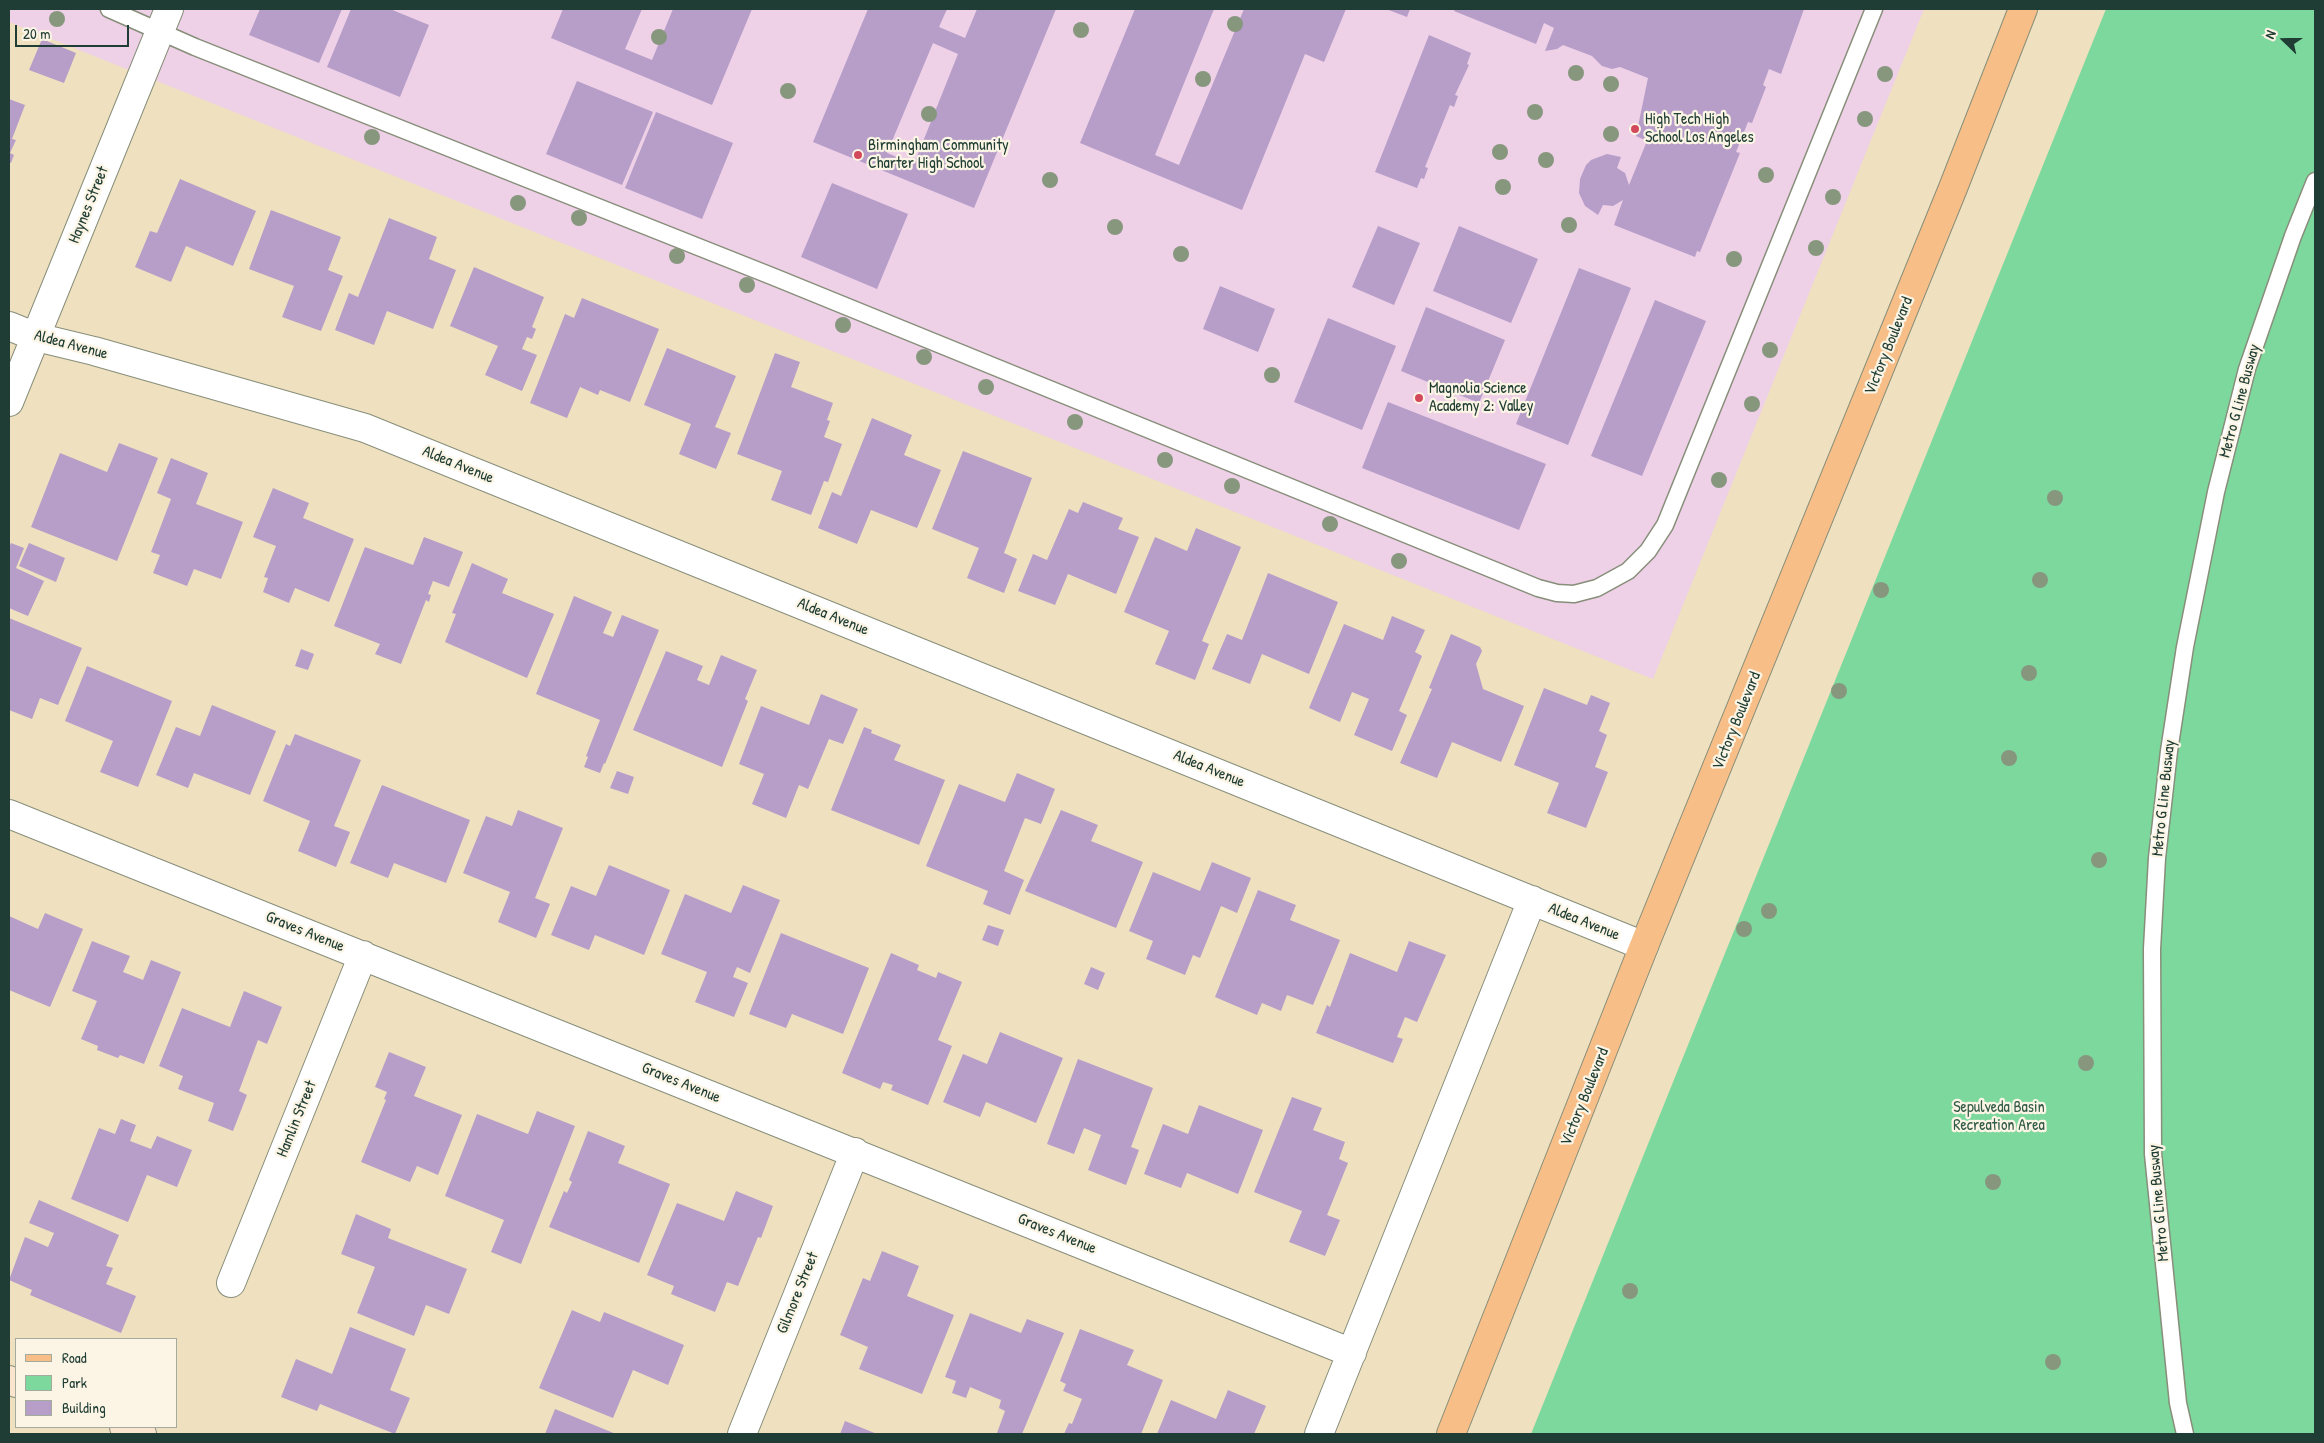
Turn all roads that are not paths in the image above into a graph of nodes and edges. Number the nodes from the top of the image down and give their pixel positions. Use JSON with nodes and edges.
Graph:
{"nodes":[{"id":1,"x":109,"y":9,"type":"edge"},
{"id":2,"x":1874,"y":9,"type":"edge"},
{"id":3,"x":2023,"y":9,"type":"edge"},
{"id":4,"x":164,"y":20,"type":"edge"},
{"id":5,"x":2315,"y":180,"type":"edge"},
{"id":6,"x":9,"y":326,"type":"edge"},
{"id":7,"x":36,"y":337,"type":"junction"},
{"id":8,"x":9,"y":402,"type":"edge"},
{"id":9,"x":9,"y":814,"type":"edge"},
{"id":10,"x":1532,"y":900,"type":"junction"},
{"id":11,"x":1644,"y":946,"type":"junction"},
{"id":12,"x":363,"y":955,"type":"junction"},
{"id":13,"x":855,"y":1152,"type":"junction"},
{"id":14,"x":231,"y":1283,"type":"dead end"},
{"id":15,"x":1352,"y":1353,"type":"junction"},
{"id":16,"x":127,"y":1428,"type":"edge"},
{"id":17,"x":142,"y":1434,"type":"edge"},
{"id":18,"x":742,"y":1434,"type":"edge"},
{"id":19,"x":1319,"y":1434,"type":"edge"},
{"id":20,"x":1451,"y":1434,"type":"edge"},
{"id":21,"x":2185,"y":1434,"type":"edge"}],
"edges":[{"from":1,"to":4,"type":"lane"},
{"from":2,"to":4,"type":"lane"},
{"from":3,"to":11,"type":"main road","name":"Victory Boulevard"},
{"from":4,"to":7,"type":"street","name":"Haynes Street"},
{"from":5,"to":21,"type":"lane","name":"Metro G Line Busway"},
{"from":6,"to":7,"type":"street","name":"Aldea Avenue"},
{"from":7,"to":8,"type":"street","name":"Haynes Street"},
{"from":7,"to":10,"type":"street","name":"Aldea Avenue"},
{"from":9,"to":12,"type":"street","name":"Graves Avenue"},
{"from":10,"to":11,"type":"street","name":"Aldea Avenue"},
{"from":10,"to":15,"type":"street"},
{"from":11,"to":20,"type":"main road","name":"Victory Boulevard"},
{"from":12,"to":13,"type":"street","name":"Graves Avenue"},
{"from":12,"to":14,"type":"street","name":"Hamlin Street"},
{"from":13,"to":15,"type":"street","name":"Graves Avenue"},
{"from":13,"to":18,"type":"street","name":"Gilmore Street"},
{"from":15,"to":19,"type":"street"},
{"from":16,"to":17,"type":"main road"}]}
